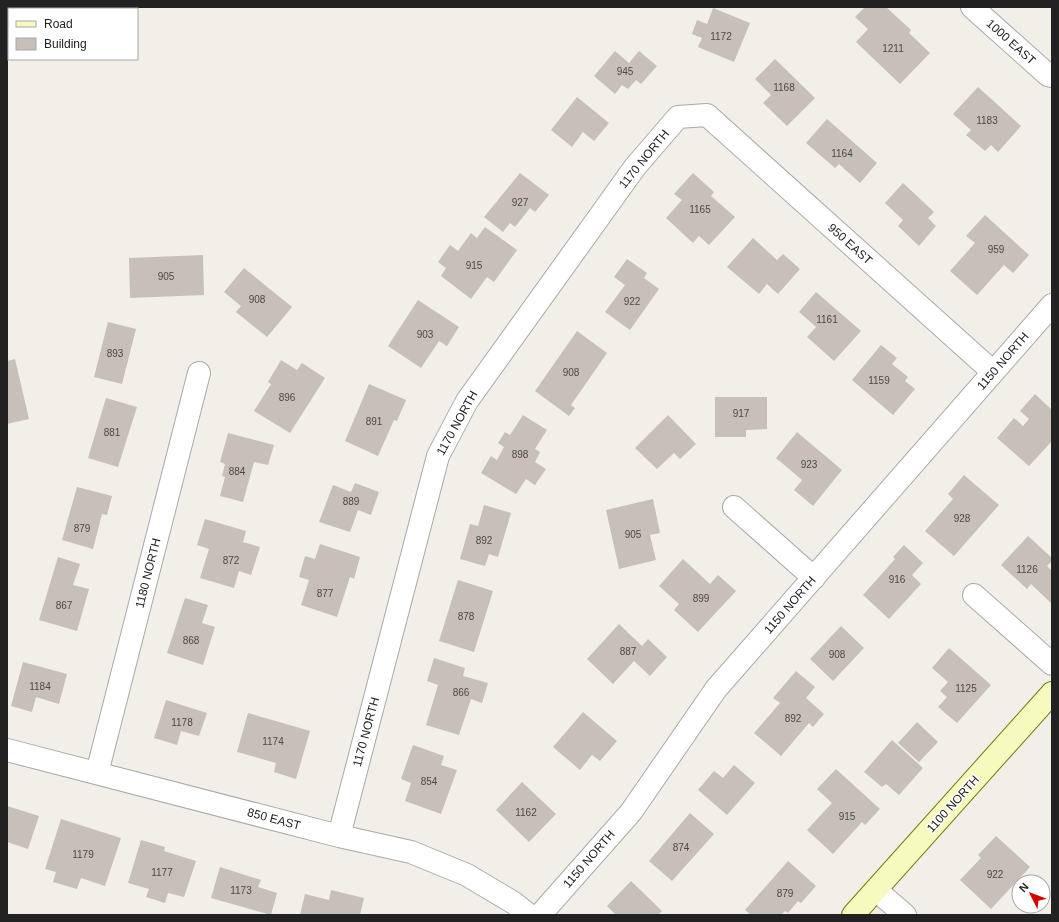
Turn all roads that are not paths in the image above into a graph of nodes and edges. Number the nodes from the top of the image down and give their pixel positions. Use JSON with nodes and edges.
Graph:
{"nodes":[{"id":1,"x":972,"y":7,"type":"edge"},
{"id":2,"x":1052,"y":76,"type":"edge"},
{"id":3,"x":708,"y":115,"type":"joint"},
{"id":4,"x":1052,"y":305,"type":"edge"},
{"id":5,"x":199,"y":372,"type":"dead end"},
{"id":6,"x":993,"y":372,"type":"junction"},
{"id":7,"x":734,"y":507,"type":"dead end"},
{"id":8,"x":814,"y":578,"type":"junction"},
{"id":9,"x":974,"y":595,"type":"dead end"},
{"id":10,"x":1052,"y":664,"type":"edge"},
{"id":11,"x":1052,"y":693,"type":"edge"},
{"id":12,"x":7,"y":750,"type":"edge"},
{"id":13,"x":97,"y":773,"type":"junction"},
{"id":14,"x":339,"y":836,"type":"junction"},
{"id":15,"x":876,"y":890,"type":"junction"},
{"id":16,"x":529,"y":915,"type":"edge"},
{"id":17,"x":540,"y":915,"type":"edge"},
{"id":18,"x":853,"y":915,"type":"edge"},
{"id":19,"x":905,"y":915,"type":"edge"}],
"edges":[{"from":1,"to":2,"type":"street","name":"1000 EAST"},
{"from":3,"to":6,"type":"street","name":"950 EAST"},
{"from":3,"to":14,"type":"street","name":"1170 NORTH"},
{"from":4,"to":6,"type":"street","name":"1150 NORTH"},
{"from":5,"to":13,"type":"street","name":"1180 NORTH"},
{"from":6,"to":8,"type":"street","name":"1150 NORTH"},
{"from":7,"to":8,"type":"street"},
{"from":8,"to":17,"type":"street","name":"1150 NORTH"},
{"from":9,"to":10,"type":"street"},
{"from":11,"to":15,"type":"street","name":"1100 NORTH"},
{"from":12,"to":13,"type":"street","name":"850 EAST"},
{"from":13,"to":14,"type":"street","name":"850 EAST"},
{"from":14,"to":16,"type":"street","name":"850 EAST"},
{"from":15,"to":18,"type":"street","name":"1100 NORTH"},
{"from":15,"to":19,"type":"street"}]}
